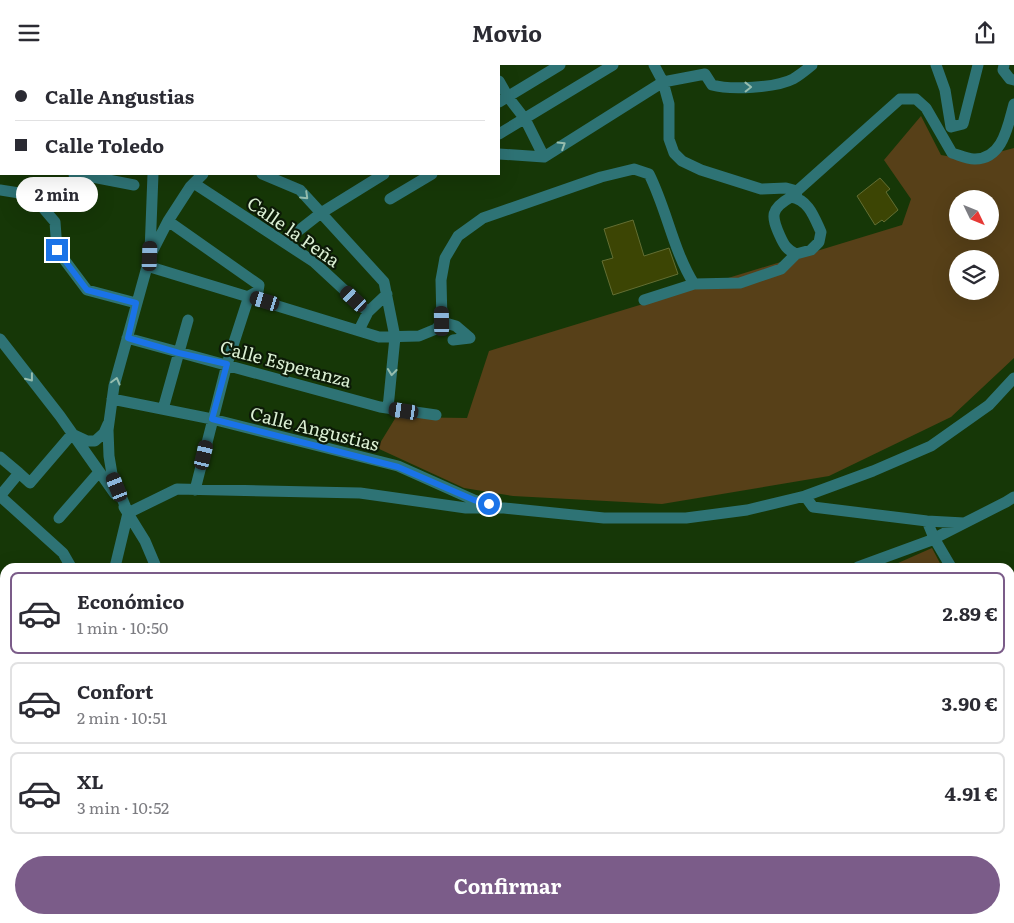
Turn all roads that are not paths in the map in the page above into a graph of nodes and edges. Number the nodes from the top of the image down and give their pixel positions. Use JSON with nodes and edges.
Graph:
{"nodes":[{"id":1,"x":612,"y":65,"type":"edge"},
{"id":2,"x":654,"y":65,"type":"edge"},
{"id":3,"x":812,"y":65,"type":"edge"},
{"id":4,"x":936,"y":65,"type":"edge"},
{"id":5,"x":978,"y":65,"type":"edge"},
{"id":6,"x":1004,"y":65,"type":"edge"},
{"id":7,"x":552,"y":67,"type":"edge"},
{"id":8,"x":706,"y":69,"type":"edge"},
{"id":9,"x":1014,"y":80,"type":"edge"},
{"id":10,"x":663,"y":81,"type":"junction"},
{"id":11,"x":500,"y":86,"type":"edge"},
{"id":12,"x":503,"y":99,"type":"edge"},
{"id":13,"x":1014,"y":104,"type":"edge"},
{"id":14,"x":525,"y":119,"type":"junction"},
{"id":15,"x":951,"y":127,"type":"junction"},
{"id":16,"x":500,"y":133,"type":"edge"},
{"id":17,"x":941,"y":137,"type":"junction"},
{"id":18,"x":500,"y":154,"type":"edge"},
{"id":19,"x":544,"y":157,"type":"junction"},
{"id":20,"x":76,"y":175,"type":"edge"},
{"id":21,"x":81,"y":175,"type":"edge"},
{"id":22,"x":153,"y":175,"type":"edge"},
{"id":23,"x":201,"y":175,"type":"edge"},
{"id":24,"x":264,"y":175,"type":"edge"},
{"id":25,"x":380,"y":175,"type":"edge"},
{"id":26,"x":430,"y":175,"type":"edge"},
{"id":27,"x":364,"y":179,"type":"edge"},
{"id":28,"x":195,"y":184,"type":"junction"},
{"id":29,"x":134,"y":185,"type":"dead end"},
{"id":30,"x":0,"y":190,"type":"edge"},
{"id":31,"x":797,"y":194,"type":"junction"},
{"id":32,"x":78,"y":195,"type":"dead end"},
{"id":33,"x":390,"y":199,"type":"dead end"},
{"id":34,"x":152,"y":207,"type":"junction"},
{"id":35,"x":321,"y":213,"type":"junction"},
{"id":36,"x":168,"y":221,"type":"junction"},
{"id":37,"x":284,"y":242,"type":"junction"},
{"id":38,"x":796,"y":254,"type":"junction"},
{"id":39,"x":148,"y":261,"type":"junction"},
{"id":40,"x":694,"y":284,"type":"junction"},
{"id":41,"x":387,"y":294,"type":"junction"},
{"id":42,"x":249,"y":296,"type":"junction"},
{"id":43,"x":644,"y":299,"type":"dead end"},
{"id":44,"x":136,"y":303,"type":"junction"},
{"id":45,"x":368,"y":312,"type":"junction"},
{"id":46,"x":188,"y":320,"type":"dead end"},
{"id":47,"x":442,"y":321,"type":"junction"},
{"id":48,"x":359,"y":330,"type":"junction"},
{"id":49,"x":395,"y":337,"type":"junction"},
{"id":50,"x":128,"y":338,"type":"junction"},
{"id":51,"x":453,"y":340,"type":"dead end"},
{"id":52,"x":1,"y":345,"type":"edge"},
{"id":53,"x":179,"y":353,"type":"junction"},
{"id":54,"x":227,"y":364,"type":"junction"},
{"id":55,"x":1014,"y":378,"type":"edge"},
{"id":56,"x":112,"y":399,"type":"junction"},
{"id":57,"x":388,"y":408,"type":"junction"},
{"id":58,"x":163,"y":409,"type":"junction"},
{"id":59,"x":436,"y":415,"type":"dead end"},
{"id":60,"x":212,"y":419,"type":"junction"},
{"id":61,"x":109,"y":422,"type":"junction"},
{"id":62,"x":72,"y":434,"type":"junction"},
{"id":63,"x":0,"y":457,"type":"edge"},
{"id":64,"x":99,"y":472,"type":"junction"},
{"id":65,"x":19,"y":473,"type":"junction"},
{"id":66,"x":195,"y":490,"type":"junction"},
{"id":67,"x":0,"y":496,"type":"edge"},
{"id":68,"x":805,"y":496,"type":"junction"},
{"id":69,"x":1014,"y":497,"type":"edge"},
{"id":70,"x":504,"y":508,"type":"junction"},
{"id":71,"x":128,"y":513,"type":"junction"},
{"id":72,"x":59,"y":518,"type":"dead end"},
{"id":73,"x":927,"y":521,"type":"junction"},
{"id":74,"x":965,"y":523,"type":"junction"},
{"id":75,"x":934,"y":538,"type":"junction"},
{"id":76,"x":69,"y":563,"type":"edge"},
{"id":77,"x":116,"y":563,"type":"edge"},
{"id":78,"x":154,"y":563,"type":"edge"},
{"id":79,"x":871,"y":563,"type":"edge"},
{"id":80,"x":949,"y":563,"type":"edge"}],
"edges":[{"from":1,"to":14,"type":"street"},
{"from":2,"to":10,"type":"street"},
{"from":8,"to":3,"type":"street","one_way":true},
{"from":4,"to":15,"type":"street"},
{"from":5,"to":15,"type":"street"},
{"from":6,"to":9,"type":"street"},
{"from":7,"to":12,"type":"street"},
{"from":8,"to":10,"type":"street"},
{"from":19,"to":10,"type":"street","one_way":true},
{"from":10,"to":31,"type":"street"},
{"from":11,"to":12,"type":"street"},
{"from":12,"to":14,"type":"street"},
{"from":13,"to":17,"type":"street"},
{"from":14,"to":16,"type":"street"},
{"from":14,"to":19,"type":"street"},
{"from":15,"to":17,"type":"street"},
{"from":17,"to":31,"type":"street"},
{"from":18,"to":19,"type":"street"},
{"from":20,"to":32,"type":"street"},
{"from":21,"to":29,"type":"street"},
{"from":22,"to":34,"type":"street"},
{"from":23,"to":28,"type":"street"},
{"from":24,"to":35,"type":"street","one_way":true},
{"from":25,"to":27,"type":"street"},
{"from":26,"to":33,"type":"street"},
{"from":27,"to":35,"type":"street"},
{"from":28,"to":36,"type":"street"},
{"from":28,"to":37,"type":"street","name":"Calle la Peña"},
{"from":30,"to":44,"type":"street"},
{"from":31,"to":38,"type":"street"},
{"from":31,"to":38,"type":"street"},
{"from":34,"to":36,"type":"street"},
{"from":34,"to":39,"type":"street"},
{"from":35,"to":37,"type":"street"},
{"from":35,"to":41,"type":"street"},
{"from":36,"to":39,"type":"street"},
{"from":36,"to":42,"type":"street"},
{"from":37,"to":45,"type":"street","name":"Calle la Peña"},
{"from":38,"to":40,"type":"street"},
{"from":39,"to":42,"type":"street"},
{"from":39,"to":44,"type":"street"},
{"from":40,"to":43,"type":"street"},
{"from":40,"to":47,"type":"street"},
{"from":41,"to":45,"type":"street"},
{"from":41,"to":49,"type":"street"},
{"from":42,"to":48,"type":"street"},
{"from":42,"to":54,"type":"street"},
{"from":44,"to":50,"type":"street"},
{"from":45,"to":48,"type":"street"},
{"from":46,"to":53,"type":"street"},
{"from":47,"to":49,"type":"street"},
{"from":47,"to":51,"type":"street"},
{"from":48,"to":49,"type":"street"},
{"from":49,"to":57,"type":"street","one_way":true},
{"from":50,"to":53,"type":"street","name":"Calle Esperanza"},
{"from":56,"to":50,"type":"street","one_way":true},
{"from":52,"to":62,"type":"street","one_way":true},
{"from":53,"to":54,"type":"street","name":"Calle Esperanza"},
{"from":53,"to":58,"type":"street"},
{"from":54,"to":57,"type":"street","name":"Calle Esperanza"},
{"from":54,"to":60,"type":"street"},
{"from":55,"to":68,"type":"street"},
{"from":56,"to":58,"type":"street","name":"Calle Angustias"},
{"from":56,"to":61,"type":"street"},
{"from":57,"to":59,"type":"street","name":"Calle Esperanza"},
{"from":58,"to":60,"type":"street","name":"Calle Angustias"},
{"from":60,"to":66,"type":"street"},
{"from":60,"to":70,"type":"street","name":"Calle Angustias"},
{"from":61,"to":62,"type":"street"},
{"from":61,"to":71,"type":"street"},
{"from":62,"to":64,"type":"street"},
{"from":62,"to":65,"type":"street"},
{"from":63,"to":65,"type":"street"},
{"from":64,"to":71,"type":"street"},
{"from":64,"to":72,"type":"street"},
{"from":65,"to":67,"type":"street"},
{"from":66,"to":70,"type":"street"},
{"from":66,"to":71,"type":"street"},
{"from":67,"to":76,"type":"street"},
{"from":68,"to":70,"type":"street"},
{"from":68,"to":73,"type":"street"},
{"from":69,"to":74,"type":"street"},
{"from":71,"to":77,"type":"street"},
{"from":71,"to":78,"type":"street"},
{"from":73,"to":74,"type":"street"},
{"from":73,"to":75,"type":"street"},
{"from":74,"to":75,"type":"street"},
{"from":75,"to":79,"type":"street"},
{"from":75,"to":80,"type":"street"}]}
